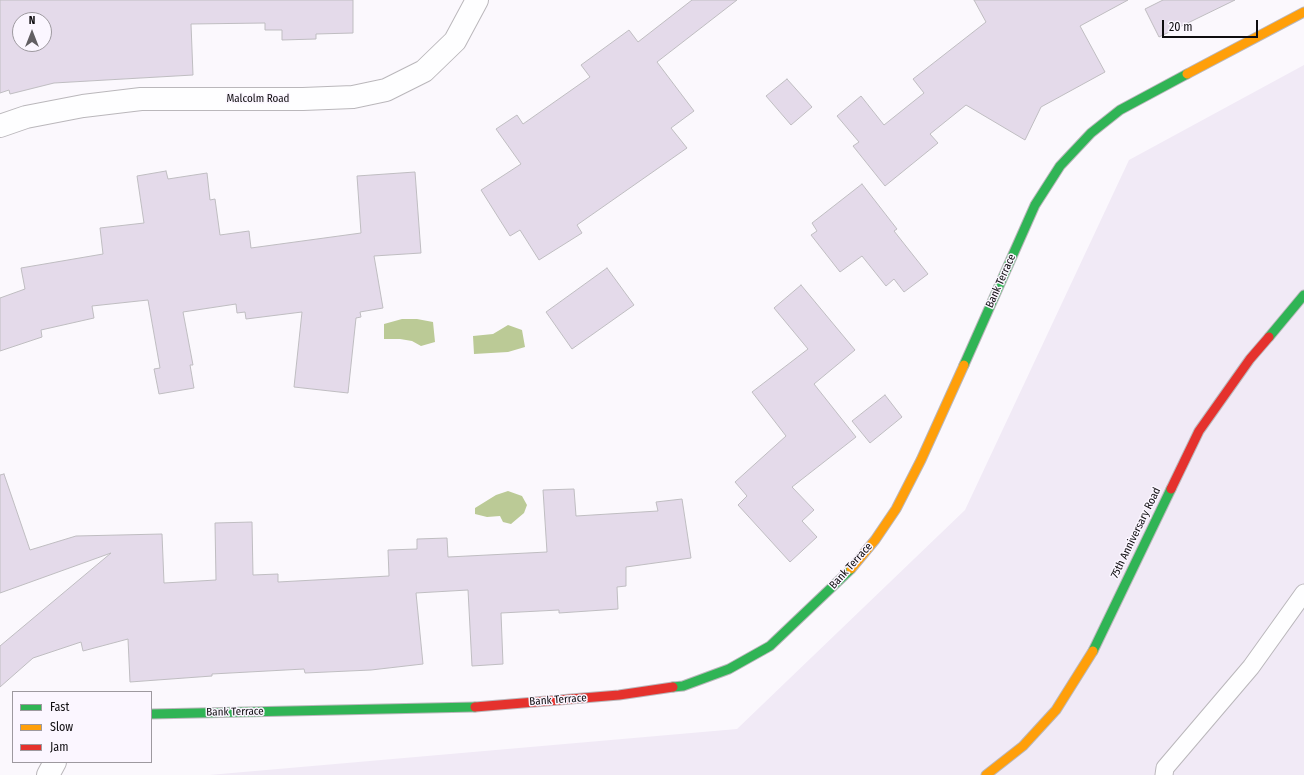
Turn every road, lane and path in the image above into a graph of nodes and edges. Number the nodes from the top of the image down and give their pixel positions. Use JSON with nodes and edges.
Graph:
{"nodes":[{"id":1,"x":477,"y":0,"type":"edge"},
{"id":2,"x":1304,"y":12,"type":"edge"},
{"id":3,"x":0,"y":126,"type":"edge"},
{"id":4,"x":1304,"y":295,"type":"edge"},
{"id":5,"x":1304,"y":593,"type":"edge"},
{"id":6,"x":152,"y":714,"type":"edge"},
{"id":7,"x":54,"y":763,"type":"edge"},
{"id":8,"x":1163,"y":773,"type":"edge"},
{"id":9,"x":48,"y":775,"type":"edge"},
{"id":10,"x":986,"y":775,"type":"edge"}],
"edges":[{"from":1,"to":3,"type":"street","name":"Malcolm Road"},
{"from":2,"to":6,"type":"street","name":"Bank Terrace"},
{"from":4,"to":10,"type":"street","name":"75th Anniversary Road"},
{"from":5,"to":8,"type":"lane"},
{"from":7,"to":9,"type":"street"}]}
